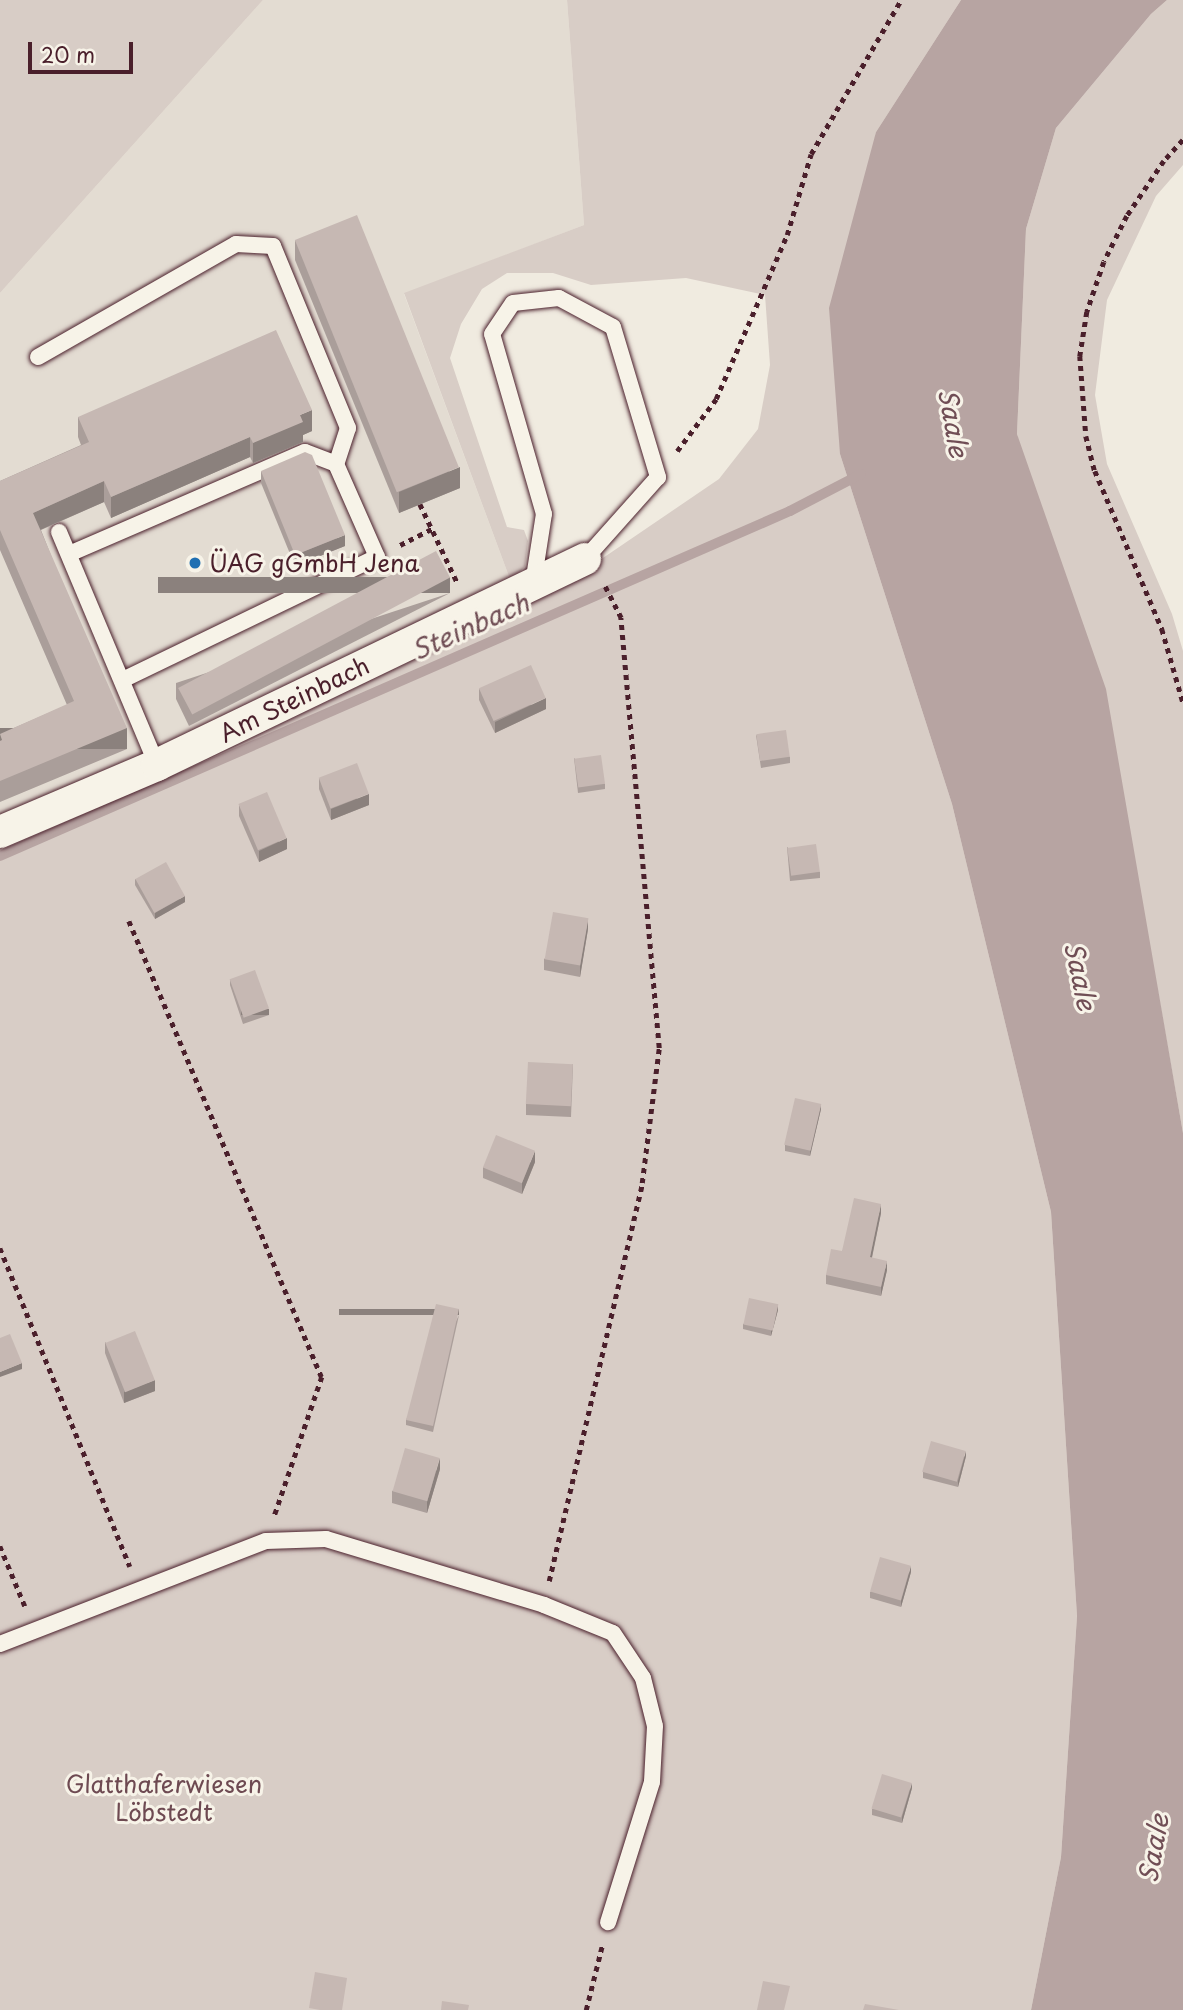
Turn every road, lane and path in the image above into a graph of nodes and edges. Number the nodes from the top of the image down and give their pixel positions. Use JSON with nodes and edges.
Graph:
{"nodes":[{"id":1,"x":901,"y":0,"type":"edge"},
{"id":2,"x":1183,"y":140,"type":"edge"},
{"id":3,"x":38,"y":357,"type":"dead end"},
{"id":4,"x":336,"y":464,"type":"junction"},
{"id":5,"x":658,"y":477,"type":"junction"},
{"id":6,"x":420,"y":504,"type":"edge"},
{"id":7,"x":432,"y":529,"type":"junction"},
{"id":8,"x":59,"y":532,"type":"edge"},
{"id":9,"x":69,"y":554,"type":"junction"},
{"id":10,"x":377,"y":556,"type":"junction"},
{"id":11,"x":592,"y":568,"type":"junction"},
{"id":12,"x":533,"y":584,"type":"junction"},
{"id":13,"x":472,"y":613,"type":"junction"},
{"id":14,"x":122,"y":680,"type":"junction"},
{"id":15,"x":1183,"y":702,"type":"edge"},
{"id":16,"x":157,"y":765,"type":"junction"},
{"id":17,"x":0,"y":832,"type":"edge"},
{"id":18,"x":129,"y":921,"type":"dead end"},
{"id":19,"x":0,"y":1248,"type":"edge"},
{"id":20,"x":266,"y":1541,"type":"junction"},
{"id":21,"x":0,"y":1546,"type":"edge"},
{"id":22,"x":139,"y":1590,"type":"junction"},
{"id":23,"x":544,"y":1605,"type":"junction"},
{"id":24,"x":34,"y":1630,"type":"junction"},
{"id":25,"x":0,"y":1644,"type":"edge"},
{"id":26,"x":608,"y":1922,"type":"joint"},
{"id":27,"x":586,"y":2010,"type":"edge"}],
"edges":[{"from":1,"to":5,"type":"path"},
{"from":2,"to":15,"type":"path"},
{"from":3,"to":4,"type":"lane"},
{"from":4,"to":9,"type":"lane"},
{"from":4,"to":10,"type":"lane"},
{"from":5,"to":11,"type":"lane"},
{"from":5,"to":12,"type":"lane"},
{"from":6,"to":7,"type":"path"},
{"from":7,"to":10,"type":"path"},
{"from":7,"to":13,"type":"path"},
{"from":8,"to":9,"type":"lane"},
{"from":9,"to":14,"type":"lane"},
{"from":10,"to":14,"type":"lane"},
{"from":11,"to":12,"type":"street","name":"Am Steinbach"},
{"from":11,"to":23,"type":"path"},
{"from":12,"to":13,"type":"street","name":"Am Steinbach"},
{"from":13,"to":16,"type":"street","name":"Am Steinbach"},
{"from":14,"to":16,"type":"lane"},
{"from":16,"to":17,"type":"street","name":"Am Steinbach"},
{"from":18,"to":20,"type":"path"},
{"from":19,"to":22,"type":"path"},
{"from":20,"to":22,"type":"lane"},
{"from":20,"to":23,"type":"lane"},
{"from":21,"to":24,"type":"path"},
{"from":22,"to":24,"type":"lane"},
{"from":23,"to":26,"type":"lane"},
{"from":24,"to":25,"type":"lane"},
{"from":26,"to":27,"type":"path"}]}
